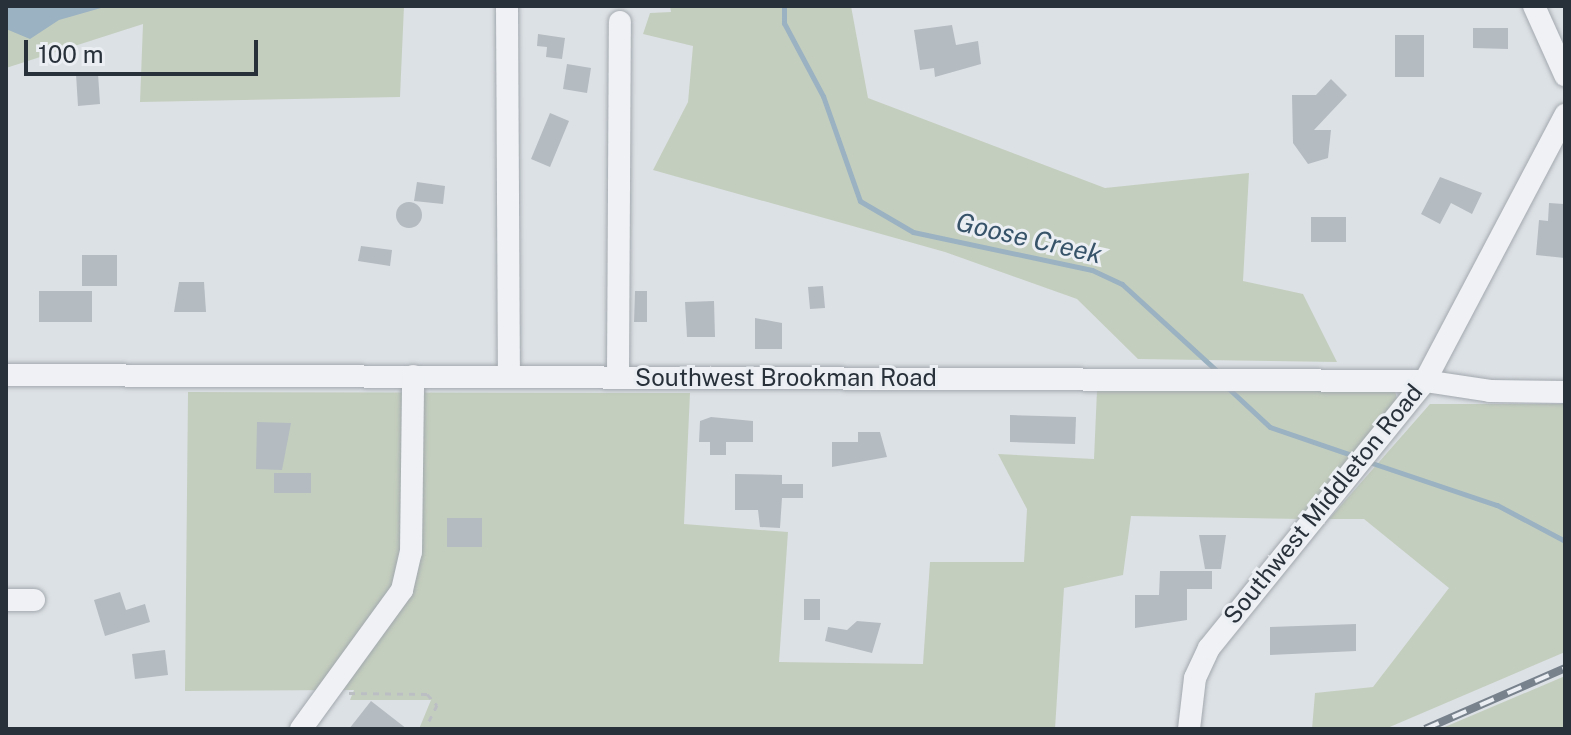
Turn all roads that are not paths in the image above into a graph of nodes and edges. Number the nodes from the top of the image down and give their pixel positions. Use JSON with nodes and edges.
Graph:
{"nodes":[{"id":1,"x":507,"y":6,"type":"edge"},
{"id":2,"x":1534,"y":6,"type":"edge"},
{"id":3,"x":620,"y":22,"type":"dead end"},
{"id":4,"x":1565,"y":75,"type":"edge"},
{"id":5,"x":1565,"y":115,"type":"edge"},
{"id":6,"x":6,"y":375,"type":"edge"},
{"id":7,"x":413,"y":376,"type":"junction"},
{"id":8,"x":509,"y":377,"type":"junction"},
{"id":9,"x":618,"y":377,"type":"junction"},
{"id":10,"x":1425,"y":381,"type":"junction"},
{"id":11,"x":1565,"y":392,"type":"edge"},
{"id":12,"x":6,"y":600,"type":"edge"},
{"id":13,"x":34,"y":600,"type":"dead end"},
{"id":14,"x":301,"y":729,"type":"edge"},
{"id":15,"x":1189,"y":729,"type":"edge"}],
"edges":[{"from":1,"to":8,"type":"street"},
{"from":2,"to":4,"type":"street"},
{"from":3,"to":9,"type":"street"},
{"from":5,"to":10,"type":"street","name":"Southwest Middleton Road"},
{"from":6,"to":7,"type":"street","name":"Southwest Brookman Road"},
{"from":7,"to":8,"type":"street","name":"Southwest Brookman Road"},
{"from":7,"to":14,"type":"street"},
{"from":8,"to":9,"type":"street","name":"Southwest Brookman Road"},
{"from":9,"to":10,"type":"street","name":"Southwest Brookman Road"},
{"from":10,"to":11,"type":"street","name":"Southwest Brookman Road"},
{"from":10,"to":15,"type":"street","name":"Southwest Middleton Road"},
{"from":12,"to":13,"type":"street"}]}
